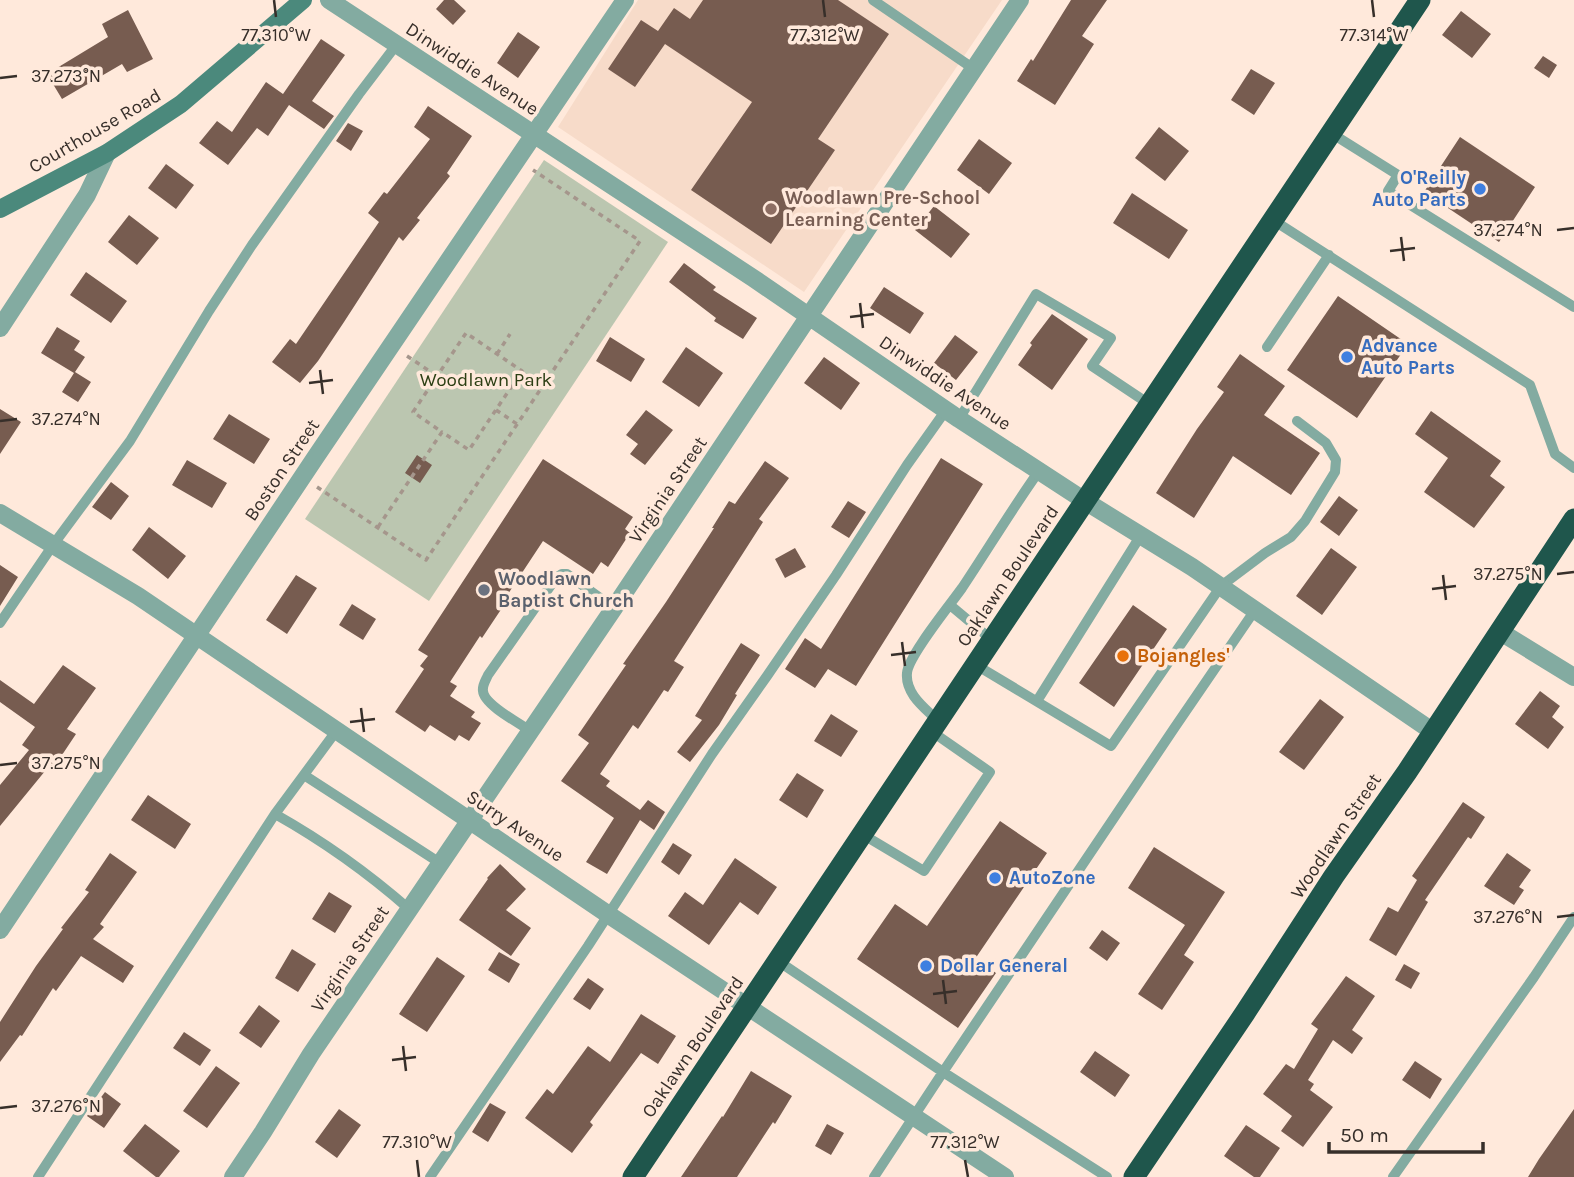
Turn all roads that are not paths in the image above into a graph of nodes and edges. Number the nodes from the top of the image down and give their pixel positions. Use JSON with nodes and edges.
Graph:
{"nodes":[{"id":1,"x":303,"y":0,"type":"edge"},
{"id":2,"x":329,"y":0,"type":"edge"},
{"id":3,"x":625,"y":0,"type":"edge"},
{"id":4,"x":873,"y":0,"type":"edge"},
{"id":5,"x":1020,"y":0,"type":"edge"},
{"id":6,"x":1420,"y":0,"type":"edge"},
{"id":7,"x":397,"y":44,"type":"junction"},
{"id":8,"x":974,"y":69,"type":"junction"},
{"id":9,"x":1331,"y":133,"type":"junction"},
{"id":10,"x":534,"y":134,"type":"junction"},
{"id":11,"x":107,"y":153,"type":"junction"},
{"id":12,"x":0,"y":209,"type":"edge"},
{"id":13,"x":1273,"y":220,"type":"junction"},
{"id":14,"x":1329,"y":255,"type":"junction"},
{"id":15,"x":1574,"y":307,"type":"edge"},
{"id":16,"x":808,"y":316,"type":"junction"},
{"id":17,"x":0,"y":328,"type":"edge"},
{"id":18,"x":1267,"y":347,"type":"dead end"},
{"id":19,"x":1149,"y":404,"type":"junction"},
{"id":20,"x":953,"y":414,"type":"junction"},
{"id":21,"x":1297,"y":421,"type":"dead end"},
{"id":22,"x":1574,"y":468,"type":"edge"},
{"id":23,"x":1039,"y":471,"type":"junction"},
{"id":24,"x":1085,"y":501,"type":"junction"},
{"id":25,"x":0,"y":513,"type":"edge"},
{"id":26,"x":1574,"y":519,"type":"edge"},
{"id":27,"x":1141,"y":535,"type":"junction"},
{"id":28,"x":53,"y":545,"type":"junction"},
{"id":29,"x":1221,"y":586,"type":"junction"},
{"id":30,"x":950,"y":605,"type":"junction"},
{"id":31,"x":614,"y":608,"type":"junction"},
{"id":32,"x":1255,"y":610,"type":"junction"},
{"id":33,"x":0,"y":624,"type":"edge"},
{"id":34,"x":1499,"y":631,"type":"junction"},
{"id":35,"x":197,"y":636,"type":"junction"},
{"id":36,"x":993,"y":641,"type":"junction"},
{"id":37,"x":976,"y":665,"type":"junction"},
{"id":38,"x":1574,"y":677,"type":"edge"},
{"id":39,"x":1037,"y":701,"type":"junction"},
{"id":40,"x":935,"y":726,"type":"junction"},
{"id":41,"x":337,"y":730,"type":"junction"},
{"id":42,"x":531,"y":731,"type":"junction"},
{"id":43,"x":1432,"y":732,"type":"junction"},
{"id":44,"x":304,"y":775,"type":"junction"},
{"id":45,"x":275,"y":814,"type":"junction"},
{"id":46,"x":469,"y":821,"type":"junction"},
{"id":47,"x":862,"y":834,"type":"junction"},
{"id":48,"x":440,"y":863,"type":"junction"},
{"id":49,"x":409,"y":909,"type":"junction"},
{"id":50,"x":609,"y":915,"type":"junction"},
{"id":51,"x":1574,"y":917,"type":"edge"},
{"id":52,"x":0,"y":930,"type":"edge"},
{"id":53,"x":778,"y":961,"type":"junction"},
{"id":54,"x":747,"y":1007,"type":"junction"},
{"id":55,"x":943,"y":1072,"type":"junction"},
{"id":56,"x":914,"y":1116,"type":"junction"},
{"id":57,"x":38,"y":1177,"type":"edge"},
{"id":58,"x":233,"y":1177,"type":"edge"},
{"id":59,"x":430,"y":1177,"type":"edge"},
{"id":60,"x":634,"y":1177,"type":"edge"},
{"id":61,"x":874,"y":1177,"type":"edge"},
{"id":62,"x":1005,"y":1177,"type":"edge"},
{"id":63,"x":1107,"y":1177,"type":"edge"},
{"id":64,"x":1134,"y":1177,"type":"edge"},
{"id":65,"x":1393,"y":1177,"type":"edge"}],
"edges":[{"from":1,"to":11,"type":"street","name":"Courthouse Road"},
{"from":2,"to":7,"type":"street","name":"Dinwiddie Avenue"},
{"from":3,"to":10,"type":"street","name":"Boston Street"},
{"from":4,"to":8,"type":"lane"},
{"from":5,"to":8,"type":"street","name":"Virginia Street"},
{"from":6,"to":9,"type":"highway","name":"Oaklawn Boulevard"},
{"from":7,"to":10,"type":"street","name":"Dinwiddie Avenue"},
{"from":7,"to":28,"type":"lane"},
{"from":8,"to":16,"type":"street","name":"Virginia Street"},
{"from":9,"to":13,"type":"highway","name":"Oaklawn Boulevard"},
{"from":9,"to":15,"type":"lane"},
{"from":10,"to":16,"type":"street","name":"Dinwiddie Avenue"},
{"from":10,"to":35,"type":"street","name":"Boston Street"},
{"from":11,"to":12,"type":"street","name":"Courthouse Road"},
{"from":11,"to":17,"type":"street"},
{"from":13,"to":14,"type":"lane"},
{"from":13,"to":19,"type":"highway","name":"Oaklawn Boulevard"},
{"from":14,"to":18,"type":"lane"},
{"from":14,"to":22,"type":"lane"},
{"from":16,"to":20,"type":"street","name":"Dinwiddie Avenue"},
{"from":16,"to":31,"type":"street","name":"Virginia Street"},
{"from":19,"to":20,"type":"lane"},
{"from":19,"to":24,"type":"highway","name":"Oaklawn Boulevard"},
{"from":20,"to":23,"type":"street","name":"Dinwiddie Avenue"},
{"from":20,"to":50,"type":"lane"},
{"from":21,"to":29,"type":"lane"},
{"from":23,"to":24,"type":"street","name":"Dinwiddie Avenue"},
{"from":23,"to":30,"type":"lane"},
{"from":24,"to":27,"type":"street","name":"Dinwiddie Avenue"},
{"from":24,"to":36,"type":"highway","name":"Oaklawn Boulevard"},
{"from":25,"to":28,"type":"street","name":"Surry Avenue"},
{"from":26,"to":34,"type":"highway","name":"Woodlawn Street"},
{"from":27,"to":29,"type":"street","name":"Dinwiddie Avenue"},
{"from":27,"to":39,"type":"lane"},
{"from":28,"to":33,"type":"lane"},
{"from":28,"to":35,"type":"street","name":"Surry Avenue"},
{"from":29,"to":32,"type":"street","name":"Dinwiddie Avenue"},
{"from":29,"to":39,"type":"lane"},
{"from":30,"to":36,"type":"lane"},
{"from":30,"to":40,"type":"lane"},
{"from":31,"to":42,"type":"street","name":"Virginia Street"},
{"from":31,"to":42,"type":"lane"},
{"from":32,"to":43,"type":"street","name":"Dinwiddie Avenue"},
{"from":32,"to":55,"type":"lane"},
{"from":34,"to":38,"type":"street"},
{"from":34,"to":43,"type":"highway","name":"Woodlawn Street"},
{"from":35,"to":41,"type":"street","name":"Surry Avenue"},
{"from":35,"to":52,"type":"street","name":"Boston Street"},
{"from":36,"to":37,"type":"highway","name":"Oaklawn Boulevard"},
{"from":37,"to":39,"type":"lane"},
{"from":37,"to":40,"type":"highway","name":"Oaklawn Boulevard"},
{"from":40,"to":47,"type":"highway","name":"Oaklawn Boulevard"},
{"from":40,"to":47,"type":"lane"},
{"from":41,"to":44,"type":"lane"},
{"from":41,"to":46,"type":"street","name":"Surry Avenue"},
{"from":42,"to":46,"type":"street","name":"Virginia Street"},
{"from":43,"to":64,"type":"highway","name":"Woodlawn Street"},
{"from":44,"to":45,"type":"lane"},
{"from":44,"to":48,"type":"lane"},
{"from":45,"to":49,"type":"lane"},
{"from":45,"to":57,"type":"lane"},
{"from":46,"to":48,"type":"street","name":"Virginia Street"},
{"from":46,"to":50,"type":"street","name":"Surry Avenue"},
{"from":47,"to":53,"type":"highway","name":"Oaklawn Boulevard"},
{"from":48,"to":49,"type":"street","name":"Virginia Street"},
{"from":49,"to":58,"type":"street","name":"Virginia Street"},
{"from":50,"to":54,"type":"street","name":"Surry Avenue"},
{"from":50,"to":59,"type":"lane"},
{"from":51,"to":65,"type":"lane"},
{"from":53,"to":54,"type":"highway","name":"Oaklawn Boulevard"},
{"from":53,"to":55,"type":"lane"},
{"from":54,"to":56,"type":"street","name":"Surry Avenue"},
{"from":54,"to":60,"type":"highway","name":"Oaklawn Boulevard"},
{"from":55,"to":56,"type":"lane"},
{"from":55,"to":63,"type":"lane"},
{"from":56,"to":61,"type":"lane"},
{"from":56,"to":62,"type":"street","name":"Surry Avenue"}]}
